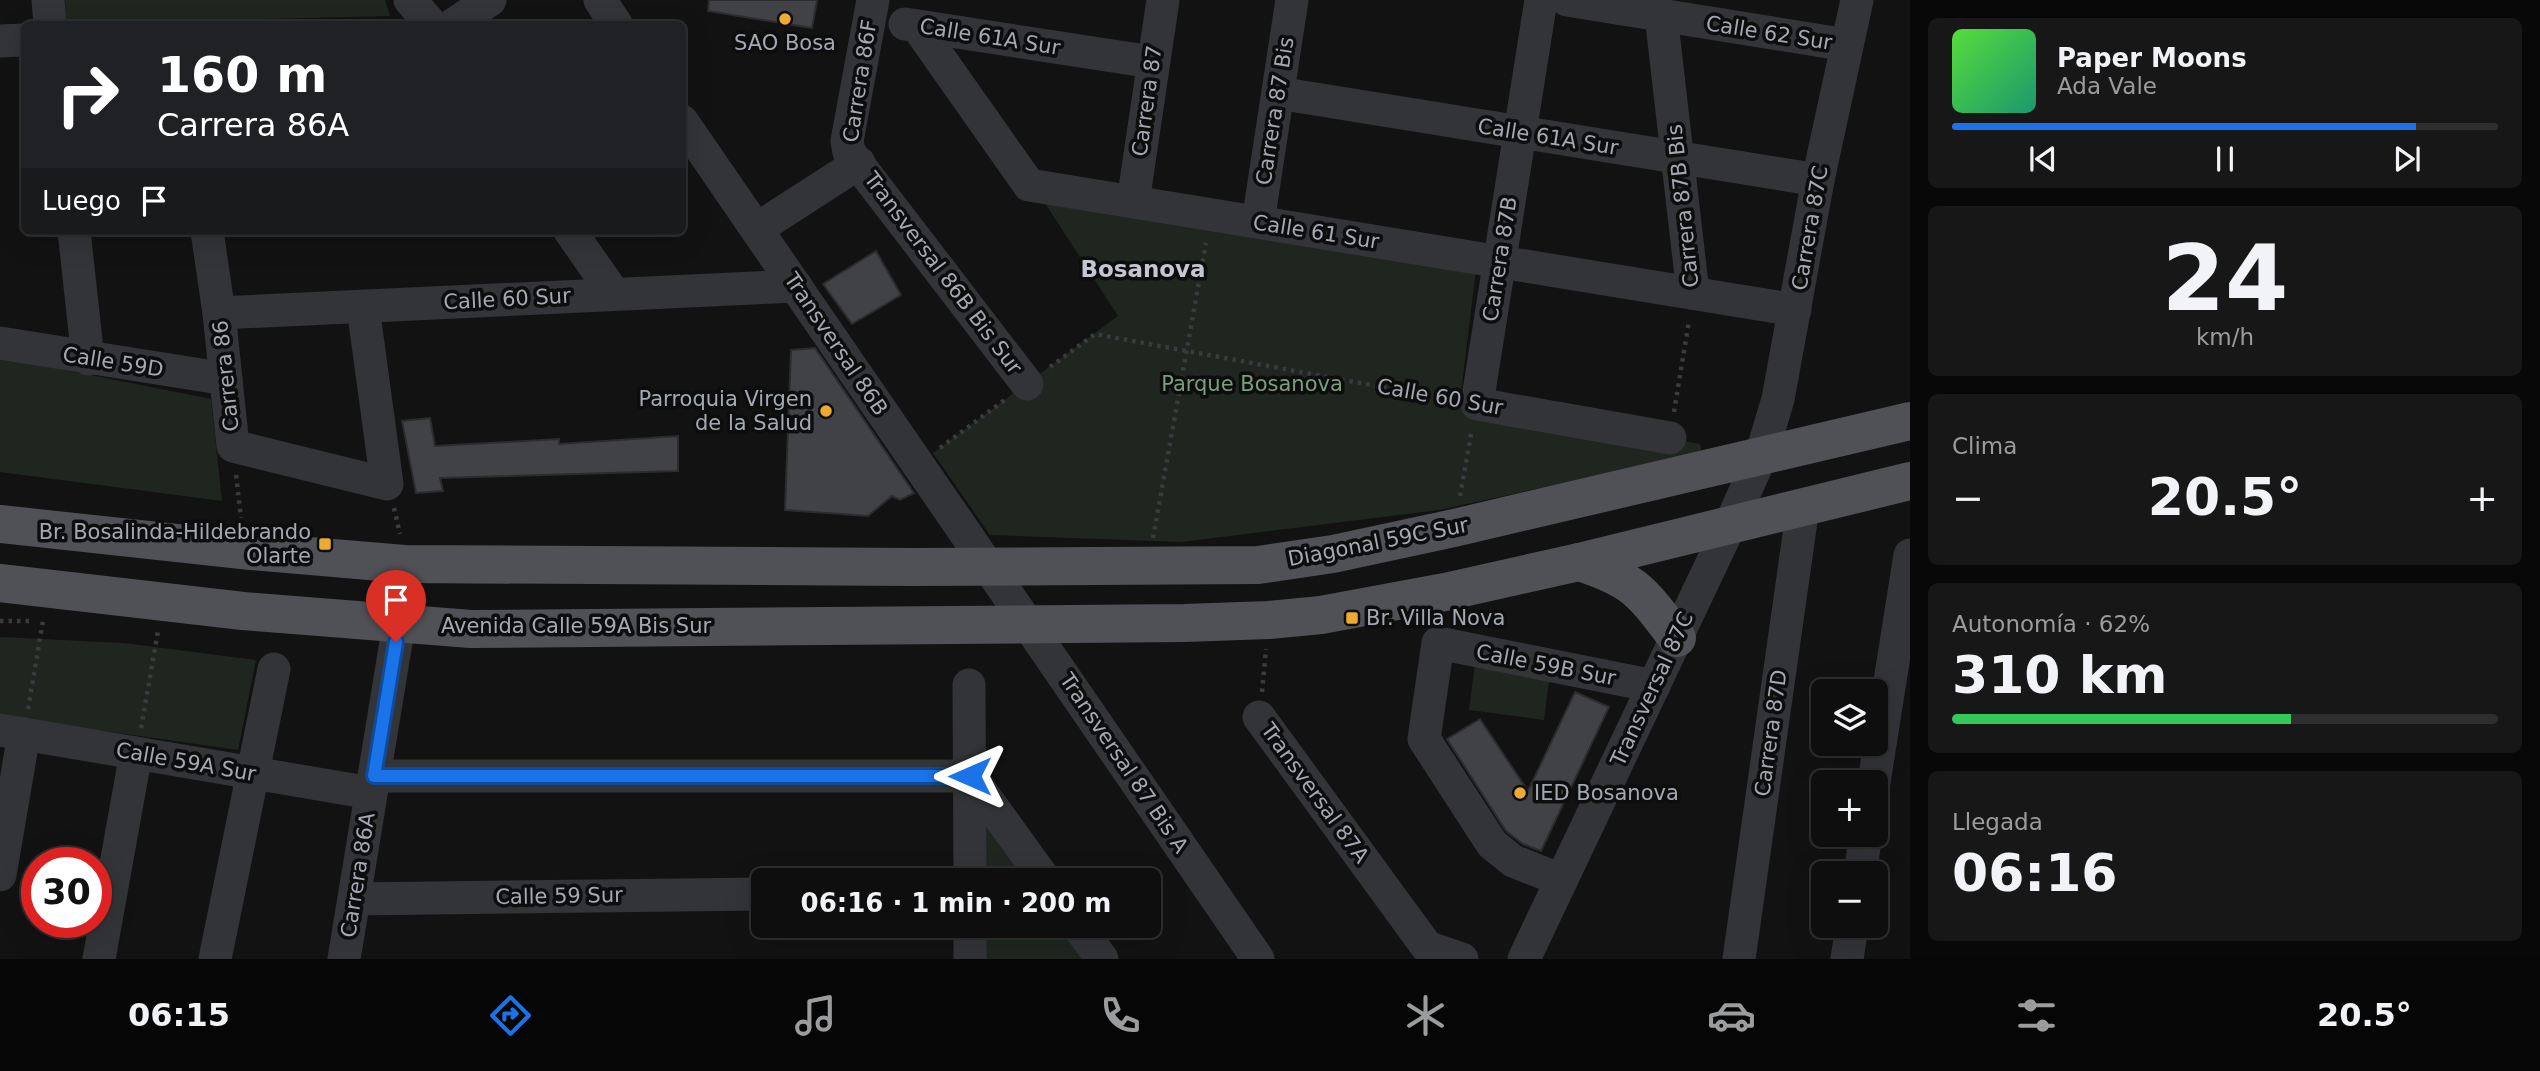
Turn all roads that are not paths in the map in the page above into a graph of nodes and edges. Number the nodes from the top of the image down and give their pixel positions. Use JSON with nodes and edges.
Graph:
{"nodes":[{"id":1,"x":48,"y":0,"type":"edge"},
{"id":2,"x":410,"y":0,"type":"edge"},
{"id":3,"x":489,"y":0,"type":"edge"},
{"id":4,"x":600,"y":0,"type":"edge"},
{"id":5,"x":1163,"y":0,"type":"edge"},
{"id":6,"x":1292,"y":0,"type":"edge"},
{"id":7,"x":1541,"y":0,"type":"edge"},
{"id":8,"x":1567,"y":0,"type":"edge"},
{"id":9,"x":1857,"y":0,"type":"edge"},
{"id":10,"x":871,"y":10,"type":"edge"},
{"id":11,"x":1661,"y":15,"type":"junction"},
{"id":12,"x":50,"y":21,"type":"edge"},
{"id":13,"x":428,"y":21,"type":"edge"},
{"id":14,"x":458,"y":21,"type":"edge"},
{"id":15,"x":614,"y":21,"type":"edge"},
{"id":16,"x":917,"y":26,"type":"junction"},
{"id":17,"x":21,"y":40,"type":"edge"},
{"id":18,"x":0,"y":41,"type":"edge"},
{"id":19,"x":1847,"y":45,"type":"junction"},
{"id":20,"x":1152,"y":62,"type":"junction"},
{"id":21,"x":1278,"y":93,"type":"junction"},
{"id":22,"x":686,"y":127,"type":"edge"},
{"id":23,"x":1520,"y":132,"type":"junction"},
{"id":24,"x":1678,"y":158,"type":"junction"},
{"id":25,"x":859,"y":163,"type":"junction"},
{"id":26,"x":1818,"y":180,"type":"junction"},
{"id":27,"x":1132,"y":202,"type":"junction"},
{"id":28,"x":1258,"y":222,"type":"junction"},
{"id":29,"x":757,"y":229,"type":"junction"},
{"id":30,"x":74,"y":235,"type":"edge"},
{"id":31,"x":208,"y":235,"type":"edge"},
{"id":32,"x":573,"y":235,"type":"edge"},
{"id":33,"x":1499,"y":262,"type":"junction"},
{"id":34,"x":796,"y":286,"type":"junction"},
{"id":35,"x":614,"y":293,"type":"junction"},
{"id":36,"x":1693,"y":293,"type":"junction"},
{"id":37,"x":363,"y":307,"type":"junction"},
{"id":38,"x":1795,"y":310,"type":"junction"},
{"id":39,"x":219,"y":313,"type":"junction"},
{"id":40,"x":0,"y":343,"type":"edge"},
{"id":41,"x":88,"y":359,"type":"junction"},
{"id":42,"x":226,"y":379,"type":"junction"},
{"id":43,"x":1027,"y":384,"type":"road end"},
{"id":44,"x":1477,"y":404,"type":"joint"},
{"id":45,"x":1910,"y":421,"type":"edge"},
{"id":46,"x":1670,"y":438,"type":"road end"},
{"id":47,"x":1761,"y":456,"type":"junction"},
{"id":48,"x":1910,"y":481,"type":"edge"},
{"id":49,"x":1803,"y":507,"type":"junction"},
{"id":50,"x":0,"y":524,"type":"edge"},
{"id":51,"x":1730,"y":525,"type":"junction"},
{"id":52,"x":1910,"y":555,"type":"edge"},
{"id":53,"x":1579,"y":562,"type":"junction"},
{"id":54,"x":989,"y":567,"type":"junction"},
{"id":55,"x":0,"y":583,"type":"edge"},
{"id":56,"x":0,"y":594,"type":"edge"},
{"id":57,"x":46,"y":605,"type":"junction"},
{"id":58,"x":1029,"y":623,"type":"junction"},
{"id":59,"x":399,"y":624,"type":"junction"},
{"id":60,"x":1676,"y":638,"type":"junction"},
{"id":61,"x":274,"y":669,"type":"dead end"},
{"id":62,"x":969,"y":685,"type":"dead end"},
{"id":63,"x":1654,"y":686,"type":"junction"},
{"id":64,"x":1259,"y":717,"type":"road end"},
{"id":65,"x":12,"y":732,"type":"edge"},
{"id":66,"x":136,"y":753,"type":"junction"},
{"id":67,"x":1876,"y":770,"type":"edge"},
{"id":68,"x":253,"y":773,"type":"junction"},
{"id":69,"x":970,"y":776,"type":"junction"},
{"id":70,"x":373,"y":785,"type":"junction"},
{"id":71,"x":970,"y":868,"type":"edge"},
{"id":72,"x":1036,"y":868,"type":"edge"},
{"id":73,"x":0,"y":875,"type":"edge"},
{"id":74,"x":1561,"y":880,"type":"junction"},
{"id":75,"x":751,"y":894,"type":"edge"},
{"id":76,"x":354,"y":899,"type":"junction"},
{"id":77,"x":970,"y":938,"type":"edge"},
{"id":78,"x":1087,"y":938,"type":"edge"},
{"id":79,"x":1850,"y":938,"type":"edge"},
{"id":80,"x":99,"y":959,"type":"edge"},
{"id":81,"x":215,"y":959,"type":"edge"},
{"id":82,"x":344,"y":959,"type":"edge"},
{"id":83,"x":970,"y":959,"type":"edge"},
{"id":84,"x":1102,"y":959,"type":"edge"},
{"id":85,"x":1258,"y":959,"type":"edge"},
{"id":86,"x":1462,"y":959,"type":"edge"},
{"id":87,"x":1524,"y":959,"type":"edge"},
{"id":88,"x":1739,"y":959,"type":"edge"},
{"id":89,"x":1847,"y":959,"type":"edge"}],
"edges":[{"from":1,"to":12,"type":"street"},
{"from":2,"to":13,"type":"street"},
{"from":3,"to":14,"type":"street"},
{"from":4,"to":15,"type":"street"},
{"from":5,"to":20,"type":"street","name":"Carrera 87"},
{"from":6,"to":21,"type":"street","name":"Carrera 87 Bis"},
{"from":7,"to":23,"type":"street","name":"Carrera 87B"},
{"from":8,"to":11,"type":"street","name":"Calle 62 Sur"},
{"from":9,"to":19,"type":"street","name":"Carrera 87C"},
{"from":10,"to":16,"type":"street","name":"Calle 61A Sur"},
{"from":10,"to":25,"type":"street","name":"Carrera 86F"},
{"from":11,"to":19,"type":"street","name":"Calle 62 Sur"},
{"from":11,"to":24,"type":"street","name":"Carrera 87B Bis"},
{"from":16,"to":20,"type":"street","name":"Calle 61A Sur"},
{"from":16,"to":27,"type":"street","name":"Calle 61 Sur"},
{"from":17,"to":18,"type":"street"},
{"from":19,"to":26,"type":"street","name":"Carrera 87C"},
{"from":20,"to":27,"type":"street","name":"Carrera 87"},
{"from":21,"to":23,"type":"street","name":"Calle 61A Sur"},
{"from":21,"to":28,"type":"street","name":"Carrera 87 Bis"},
{"from":22,"to":29,"type":"street","name":"Transversal 86B"},
{"from":23,"to":24,"type":"street","name":"Calle 61A Sur"},
{"from":23,"to":33,"type":"street","name":"Carrera 87B"},
{"from":24,"to":26,"type":"street","name":"Calle 61A Sur"},
{"from":24,"to":36,"type":"street","name":"Carrera 87B Bis"},
{"from":25,"to":29,"type":"street","name":"Carrera 86F"},
{"from":25,"to":43,"type":"street","name":"Transversal 86B Bis Sur"},
{"from":26,"to":38,"type":"street","name":"Carrera 87C"},
{"from":27,"to":28,"type":"street","name":"Calle 61 Sur"},
{"from":28,"to":33,"type":"street","name":"Calle 61 Sur"},
{"from":29,"to":34,"type":"street","name":"Transversal 86B"},
{"from":30,"to":41,"type":"street"},
{"from":31,"to":39,"type":"street","name":"Carrera 86"},
{"from":32,"to":35,"type":"street"},
{"from":33,"to":36,"type":"street","name":"Calle 61 Sur"},
{"from":33,"to":44,"type":"street","name":"Carrera 87B"},
{"from":34,"to":35,"type":"street","name":"Calle 60 Sur"},
{"from":34,"to":54,"type":"street","name":"Transversal 86B"},
{"from":35,"to":37,"type":"street","name":"Calle 60 Sur"},
{"from":36,"to":38,"type":"street","name":"Calle 61 Sur"},
{"from":37,"to":39,"type":"street","name":"Calle 60 Sur"},
{"from":37,"to":42,"type":"street","name":"Carrera 86"},
{"from":38,"to":47,"type":"street","name":"Carrera 87C"},
{"from":39,"to":42,"type":"street","name":"Carrera 86"},
{"from":40,"to":41,"type":"street","name":"Calle 59D"},
{"from":41,"to":42,"type":"street","name":"Calle 59D"},
{"from":44,"to":46,"type":"street","name":"Calle 60 Sur"},
{"from":45,"to":47,"type":"main road","name":"Diagonal 59C Sur"},
{"from":47,"to":51,"type":"street","name":"Transversal 87C"},
{"from":47,"to":54,"type":"main road","name":"Diagonal 59C Sur"},
{"from":48,"to":49,"type":"main road"},
{"from":49,"to":51,"type":"main road"},
{"from":49,"to":88,"type":"street","name":"Carrera 87D"},
{"from":50,"to":54,"type":"main road"},
{"from":51,"to":53,"type":"main road"},
{"from":51,"to":60,"type":"street","name":"Transversal 87C"},
{"from":52,"to":67,"type":"street"},
{"from":53,"to":58,"type":"main road"},
{"from":53,"to":60,"type":"main road"},
{"from":54,"to":58,"type":"street","name":"Transversal 87 Bis A"},
{"from":55,"to":57,"type":"main road","name":"Avenida Calle 59A Bis Sur"},
{"from":56,"to":57,"type":"main road"},
{"from":57,"to":59,"type":"main road","name":"Avenida Calle 59A Bis Sur"},
{"from":58,"to":59,"type":"main road","name":"Avenida Calle 59A Bis Sur"},
{"from":58,"to":85,"type":"street","name":"Transversal 87 Bis A"},
{"from":59,"to":70,"type":"street","name":"Carrera 86A"},
{"from":60,"to":63,"type":"street","name":"Transversal 87C"},
{"from":61,"to":68,"type":"street"},
{"from":62,"to":69,"type":"street"},
{"from":63,"to":74,"type":"street","name":"Transversal 87C"},
{"from":63,"to":74,"type":"street","name":"Calle 59B Sur"},
{"from":64,"to":86,"type":"street","name":"Transversal 87A"},
{"from":65,"to":66,"type":"street","name":"Calle 59A Sur"},
{"from":65,"to":73,"type":"street"},
{"from":66,"to":68,"type":"street","name":"Calle 59A Sur"},
{"from":66,"to":80,"type":"street"},
{"from":68,"to":70,"type":"street","name":"Calle 59A Sur"},
{"from":68,"to":81,"type":"street"},
{"from":69,"to":70,"type":"street","name":"Calle 59A Sur"},
{"from":69,"to":71,"type":"street"},
{"from":69,"to":72,"type":"street"},
{"from":70,"to":76,"type":"street","name":"Carrera 86A"},
{"from":74,"to":87,"type":"street","name":"Transversal 87C"},
{"from":75,"to":76,"type":"street","name":"Calle 59 Sur"},
{"from":76,"to":82,"type":"street","name":"Carrera 86A"},
{"from":77,"to":83,"type":"street"},
{"from":78,"to":84,"type":"street"},
{"from":79,"to":89,"type":"street"}]}
